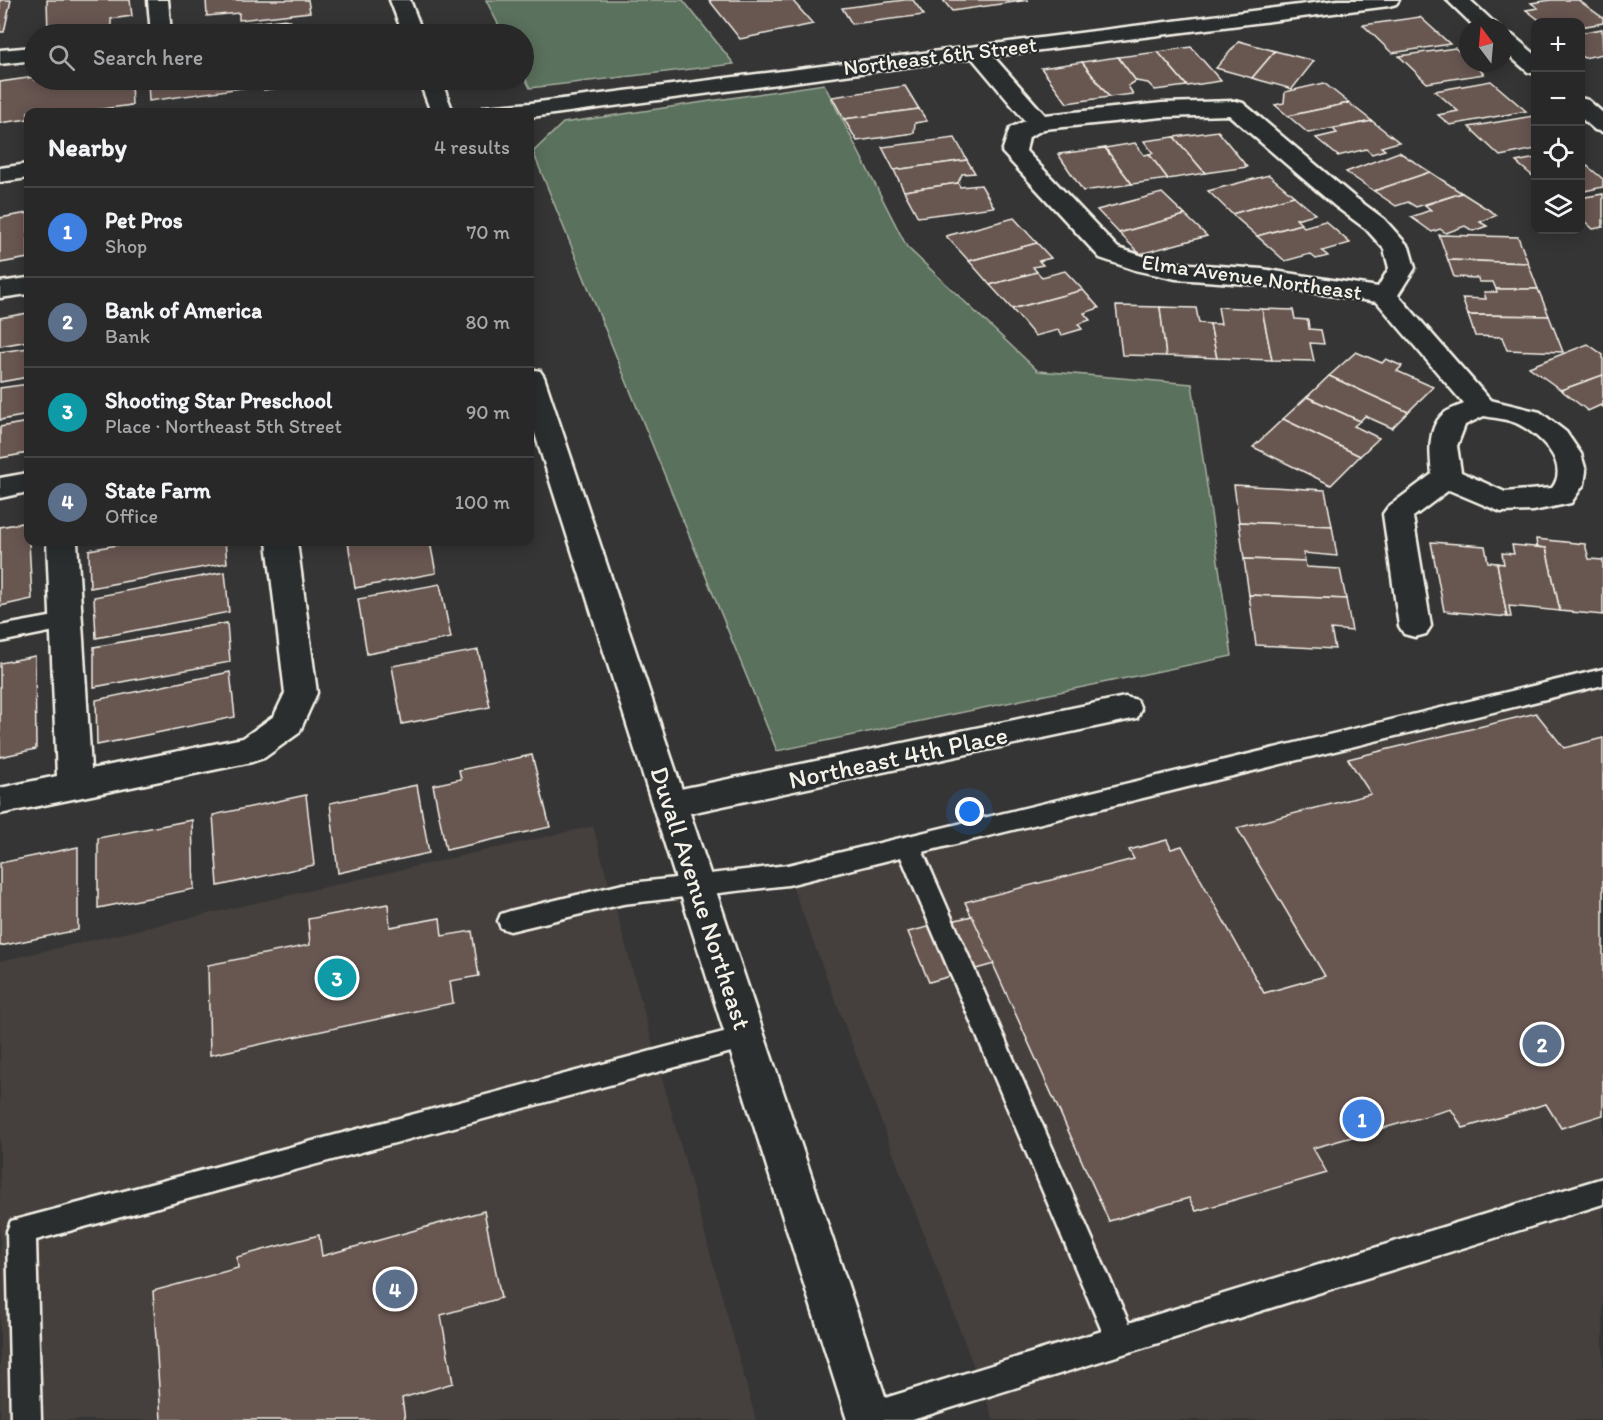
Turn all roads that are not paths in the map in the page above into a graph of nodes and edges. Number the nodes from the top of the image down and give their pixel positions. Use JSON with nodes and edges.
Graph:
{"nodes":[{"id":1,"x":158,"y":0,"type":"edge"},
{"id":2,"x":400,"y":0,"type":"edge"},
{"id":3,"x":1389,"y":0,"type":"edge"},
{"id":4,"x":1457,"y":0,"type":"edge"},
{"id":5,"x":1478,"y":18,"type":"edge"},
{"id":6,"x":160,"y":24,"type":"edge"},
{"id":7,"x":409,"y":24,"type":"edge"},
{"id":8,"x":1513,"y":48,"type":"edge"},
{"id":9,"x":977,"y":51,"type":"junction"},
{"id":10,"x":24,"y":55,"type":"edge"},
{"id":11,"x":0,"y":57,"type":"edge"},
{"id":12,"x":1531,"y":63,"type":"edge"},
{"id":13,"x":434,"y":90,"type":"edge"},
{"id":14,"x":440,"y":108,"type":"edge"},
{"id":15,"x":1585,"y":108,"type":"edge"},
{"id":16,"x":534,"y":110,"type":"edge"},
{"id":17,"x":1039,"y":123,"type":"junction"},
{"id":18,"x":1603,"y":124,"type":"edge"},
{"id":19,"x":24,"y":172,"type":"edge"},
{"id":20,"x":0,"y":175,"type":"edge"},
{"id":21,"x":24,"y":287,"type":"edge"},
{"id":22,"x":0,"y":290,"type":"edge"},
{"id":23,"x":1385,"y":297,"type":"junction"},
{"id":24,"x":534,"y":389,"type":"edge"},
{"id":25,"x":1481,"y":407,"type":"junction"},
{"id":26,"x":1447,"y":477,"type":"junction"},
{"id":27,"x":24,"y":484,"type":"edge"},
{"id":28,"x":0,"y":488,"type":"edge"},
{"id":29,"x":62,"y":546,"type":"edge"},
{"id":30,"x":283,"y":546,"type":"edge"},
{"id":31,"x":66,"y":622,"type":"junction"},
{"id":32,"x":1416,"y":626,"type":"dead end"},
{"id":33,"x":0,"y":634,"type":"edge"},
{"id":34,"x":1603,"y":677,"type":"edge"},
{"id":35,"x":1125,"y":709,"type":"dead end"},
{"id":36,"x":75,"y":786,"type":"junction"},
{"id":37,"x":0,"y":801,"type":"edge"},
{"id":38,"x":671,"y":804,"type":"junction"},
{"id":39,"x":908,"y":846,"type":"junction"},
{"id":40,"x":697,"y":887,"type":"junction"},
{"id":41,"x":510,"y":921,"type":"dead end"},
{"id":42,"x":746,"y":1037,"type":"junction"},
{"id":43,"x":1603,"y":1191,"type":"edge"},
{"id":44,"x":1121,"y":1340,"type":"junction"},
{"id":45,"x":869,"y":1419,"type":"edge"},
{"id":46,"x":26,"y":1420,"type":"edge"}],
"edges":[{"from":1,"to":6,"type":"street"},
{"from":2,"to":7,"type":"street"},
{"from":3,"to":9,"type":"street","name":"Northeast 6th Street"},
{"from":4,"to":5,"type":"street"},
{"from":8,"to":12,"type":"street"},
{"from":9,"to":16,"type":"street","name":"Northeast 6th Street"},
{"from":9,"to":17,"type":"street"},
{"from":10,"to":11,"type":"street"},
{"from":13,"to":14,"type":"street"},
{"from":15,"to":18,"type":"street"},
{"from":17,"to":23,"type":"street","name":"Elma Avenue Northeast"},
{"from":17,"to":23,"type":"street"},
{"from":19,"to":20,"type":"street"},
{"from":21,"to":22,"type":"street"},
{"from":23,"to":25,"type":"street"},
{"from":24,"to":38,"type":"street","name":"Duvall Avenue Northeast"},
{"from":25,"to":26,"type":"street"},
{"from":25,"to":26,"type":"street"},
{"from":26,"to":32,"type":"street"},
{"from":27,"to":28,"type":"street"},
{"from":29,"to":31,"type":"street"},
{"from":30,"to":36,"type":"street"},
{"from":31,"to":33,"type":"lane"},
{"from":31,"to":36,"type":"street"},
{"from":34,"to":39,"type":"lane"},
{"from":35,"to":38,"type":"street","name":"Northeast 4th Place"},
{"from":36,"to":37,"type":"street"},
{"from":38,"to":40,"type":"street","name":"Duvall Avenue Northeast"},
{"from":39,"to":40,"type":"lane"},
{"from":39,"to":44,"type":"lane"},
{"from":40,"to":41,"type":"lane"},
{"from":40,"to":42,"type":"street","name":"Duvall Avenue Northeast"},
{"from":42,"to":45,"type":"street","name":"Duvall Avenue Northeast"},
{"from":42,"to":46,"type":"lane"},
{"from":43,"to":44,"type":"lane"},
{"from":44,"to":45,"type":"lane"}]}
